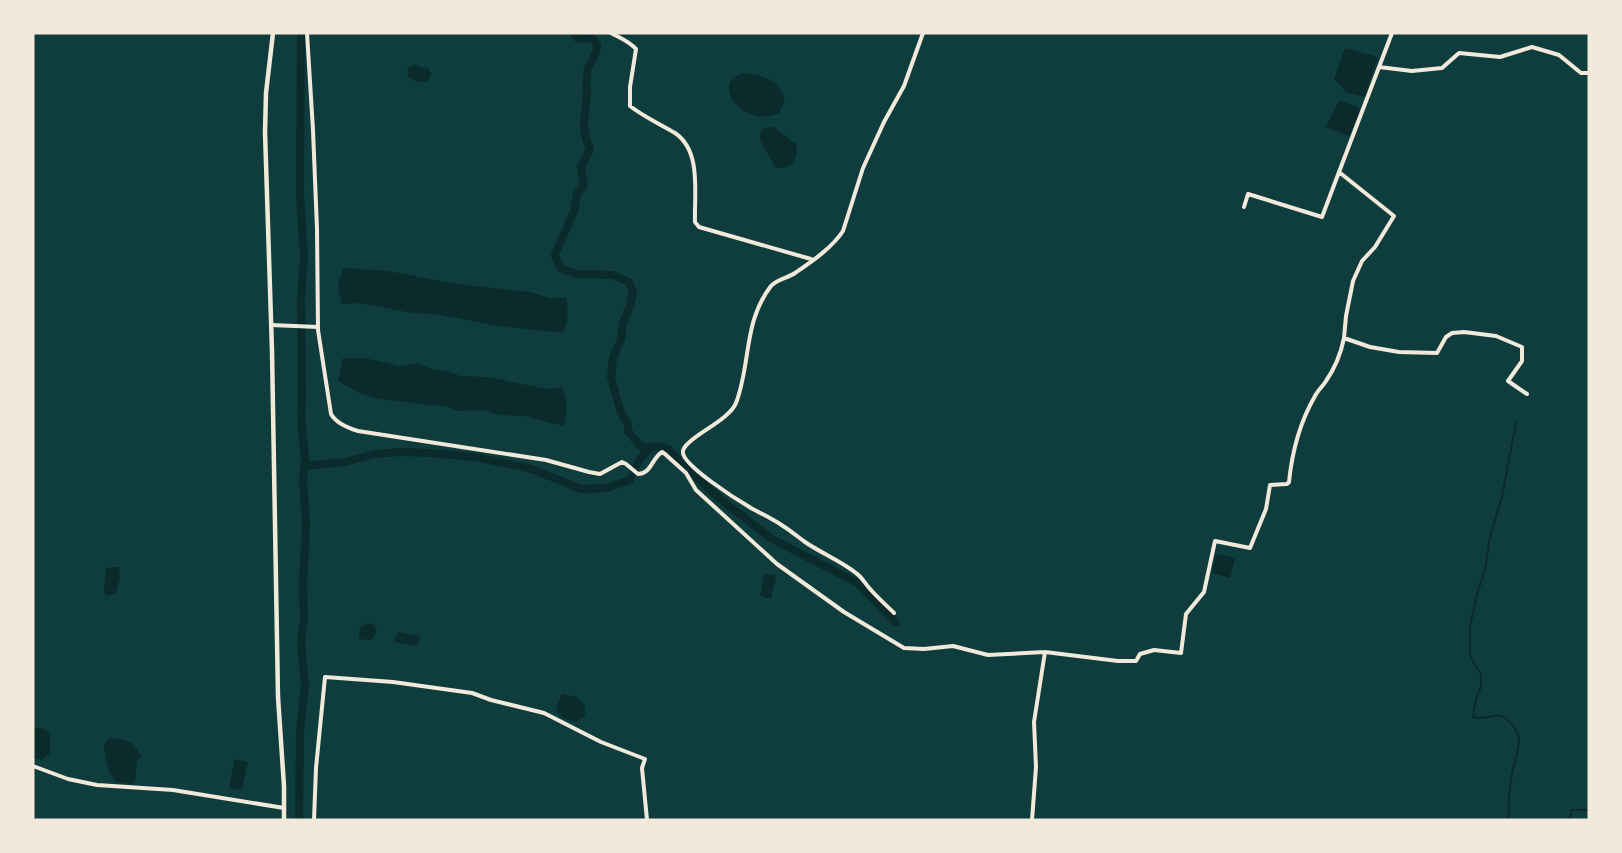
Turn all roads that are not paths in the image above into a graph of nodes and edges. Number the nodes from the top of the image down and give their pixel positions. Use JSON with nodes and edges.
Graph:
{"nodes":[{"id":1,"x":273,"y":33,"type":"edge"},
{"id":2,"x":307,"y":33,"type":"edge"},
{"id":3,"x":611,"y":33,"type":"edge"},
{"id":4,"x":923,"y":33,"type":"edge"},
{"id":5,"x":1392,"y":33,"type":"edge"},
{"id":6,"x":1379,"y":67,"type":"junction"},
{"id":7,"x":1589,"y":73,"type":"edge"},
{"id":8,"x":1339,"y":172,"type":"junction"},
{"id":9,"x":1244,"y":207,"type":"dead end"},
{"id":10,"x":812,"y":260,"type":"junction"},
{"id":11,"x":271,"y":325,"type":"junction"},
{"id":12,"x":316,"y":326,"type":"junction"},
{"id":13,"x":1344,"y":338,"type":"junction"},
{"id":14,"x":1527,"y":394,"type":"dead end"},
{"id":15,"x":894,"y":613,"type":"dead end"},
{"id":16,"x":1044,"y":652,"type":"junction"},
{"id":17,"x":33,"y":766,"type":"edge"},
{"id":18,"x":284,"y":808,"type":"junction"},
{"id":19,"x":284,"y":820,"type":"edge"},
{"id":20,"x":314,"y":820,"type":"edge"},
{"id":21,"x":647,"y":820,"type":"edge"},
{"id":22,"x":1032,"y":820,"type":"edge"}],
"edges":[{"from":1,"to":11,"type":"street"},
{"from":2,"to":12,"type":"street"},
{"from":3,"to":10,"type":"street"},
{"from":4,"to":10,"type":"street"},
{"from":5,"to":6,"type":"street"},
{"from":6,"to":7,"type":"street"},
{"from":6,"to":8,"type":"street"},
{"from":8,"to":9,"type":"street"},
{"from":8,"to":13,"type":"street"},
{"from":10,"to":15,"type":"street"},
{"from":11,"to":12,"type":"street"},
{"from":11,"to":18,"type":"street"},
{"from":12,"to":16,"type":"street"},
{"from":13,"to":14,"type":"street"},
{"from":13,"to":16,"type":"street"},
{"from":16,"to":22,"type":"street"},
{"from":17,"to":18,"type":"street"},
{"from":18,"to":19,"type":"street"},
{"from":20,"to":21,"type":"street"}]}
